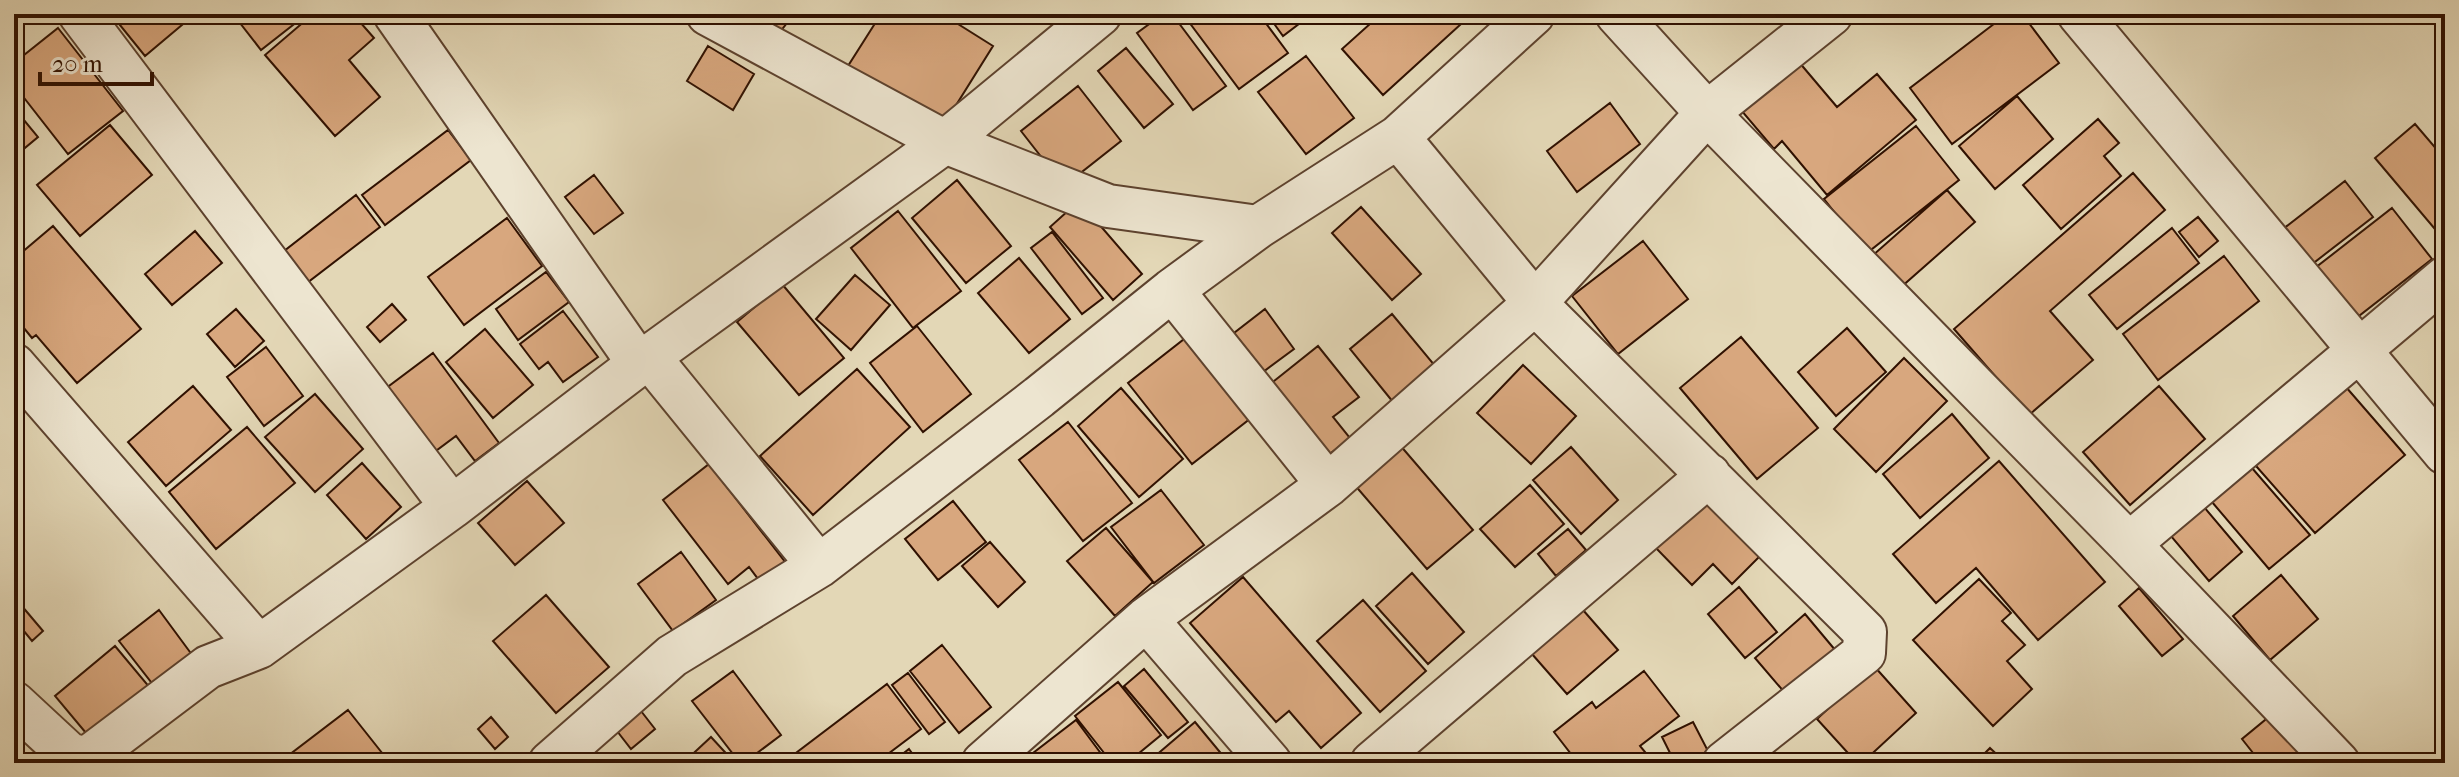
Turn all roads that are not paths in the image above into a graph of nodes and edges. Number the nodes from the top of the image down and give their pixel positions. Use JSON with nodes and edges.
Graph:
{"nodes":[{"id":1,"x":80,"y":14,"type":"edge"},
{"id":2,"x":395,"y":14,"type":"edge"},
{"id":3,"x":708,"y":14,"type":"edge"},
{"id":4,"x":1100,"y":14,"type":"edge"},
{"id":5,"x":1533,"y":14,"type":"edge"},
{"id":6,"x":1617,"y":14,"type":"edge"},
{"id":7,"x":1831,"y":14,"type":"edge"},
{"id":8,"x":2079,"y":14,"type":"edge"},
{"id":9,"x":1707,"y":113,"type":"junction"},
{"id":10,"x":1398,"y":137,"type":"junction"},
{"id":11,"x":945,"y":142,"type":"junction"},
{"id":12,"x":1258,"y":227,"type":"junction"},
{"id":13,"x":2445,"y":278,"type":"edge"},
{"id":14,"x":1172,"y":290,"type":"junction"},
{"id":15,"x":1535,"y":303,"type":"junction"},
{"id":16,"x":2359,"y":352,"type":"junction"},
{"id":17,"x":644,"y":360,"type":"junction"},
{"id":18,"x":14,"y":365,"type":"edge"},
{"id":19,"x":2445,"y":453,"type":"edge"},
{"id":20,"x":1709,"y":475,"type":"junction"},
{"id":21,"x":1328,"y":485,"type":"junction"},
{"id":22,"x":452,"y":507,"type":"junction"},
{"id":23,"x":2129,"y":544,"type":"junction"},
{"id":24,"x":819,"y":566,"type":"junction"},
{"id":25,"x":1146,"y":619,"type":"junction"},
{"id":26,"x":259,"y":647,"type":"junction"},
{"id":27,"x":14,"y":703,"type":"edge"},
{"id":28,"x":574,"y":756,"type":"edge"},
{"id":29,"x":983,"y":763,"type":"edge"},
{"id":30,"x":1270,"y":763,"type":"edge"},
{"id":31,"x":1372,"y":763,"type":"edge"},
{"id":32,"x":1724,"y":763,"type":"edge"},
{"id":33,"x":2338,"y":763,"type":"edge"}],
"edges":[{"from":1,"to":22,"type":"street"},
{"from":2,"to":17,"type":"street"},
{"from":3,"to":11,"type":"street"},
{"from":4,"to":11,"type":"street"},
{"from":5,"to":10,"type":"street"},
{"from":6,"to":9,"type":"street"},
{"from":7,"to":9,"type":"street"},
{"from":8,"to":16,"type":"street"},
{"from":9,"to":15,"type":"street"},
{"from":9,"to":23,"type":"street"},
{"from":10,"to":12,"type":"street"},
{"from":10,"to":15,"type":"street"},
{"from":11,"to":12,"type":"street"},
{"from":11,"to":17,"type":"street"},
{"from":12,"to":14,"type":"street"},
{"from":13,"to":16,"type":"street"},
{"from":14,"to":21,"type":"street"},
{"from":14,"to":24,"type":"street"},
{"from":15,"to":20,"type":"street"},
{"from":15,"to":21,"type":"street"},
{"from":16,"to":19,"type":"street"},
{"from":16,"to":23,"type":"street"},
{"from":17,"to":22,"type":"street"},
{"from":17,"to":24,"type":"street"},
{"from":18,"to":26,"type":"street"},
{"from":20,"to":31,"type":"street"},
{"from":20,"to":32,"type":"street"},
{"from":21,"to":25,"type":"street"},
{"from":22,"to":26,"type":"street"},
{"from":23,"to":33,"type":"street"},
{"from":24,"to":28,"type":"street"},
{"from":25,"to":29,"type":"street"},
{"from":25,"to":30,"type":"street"},
{"from":26,"to":27,"type":"street"}]}
